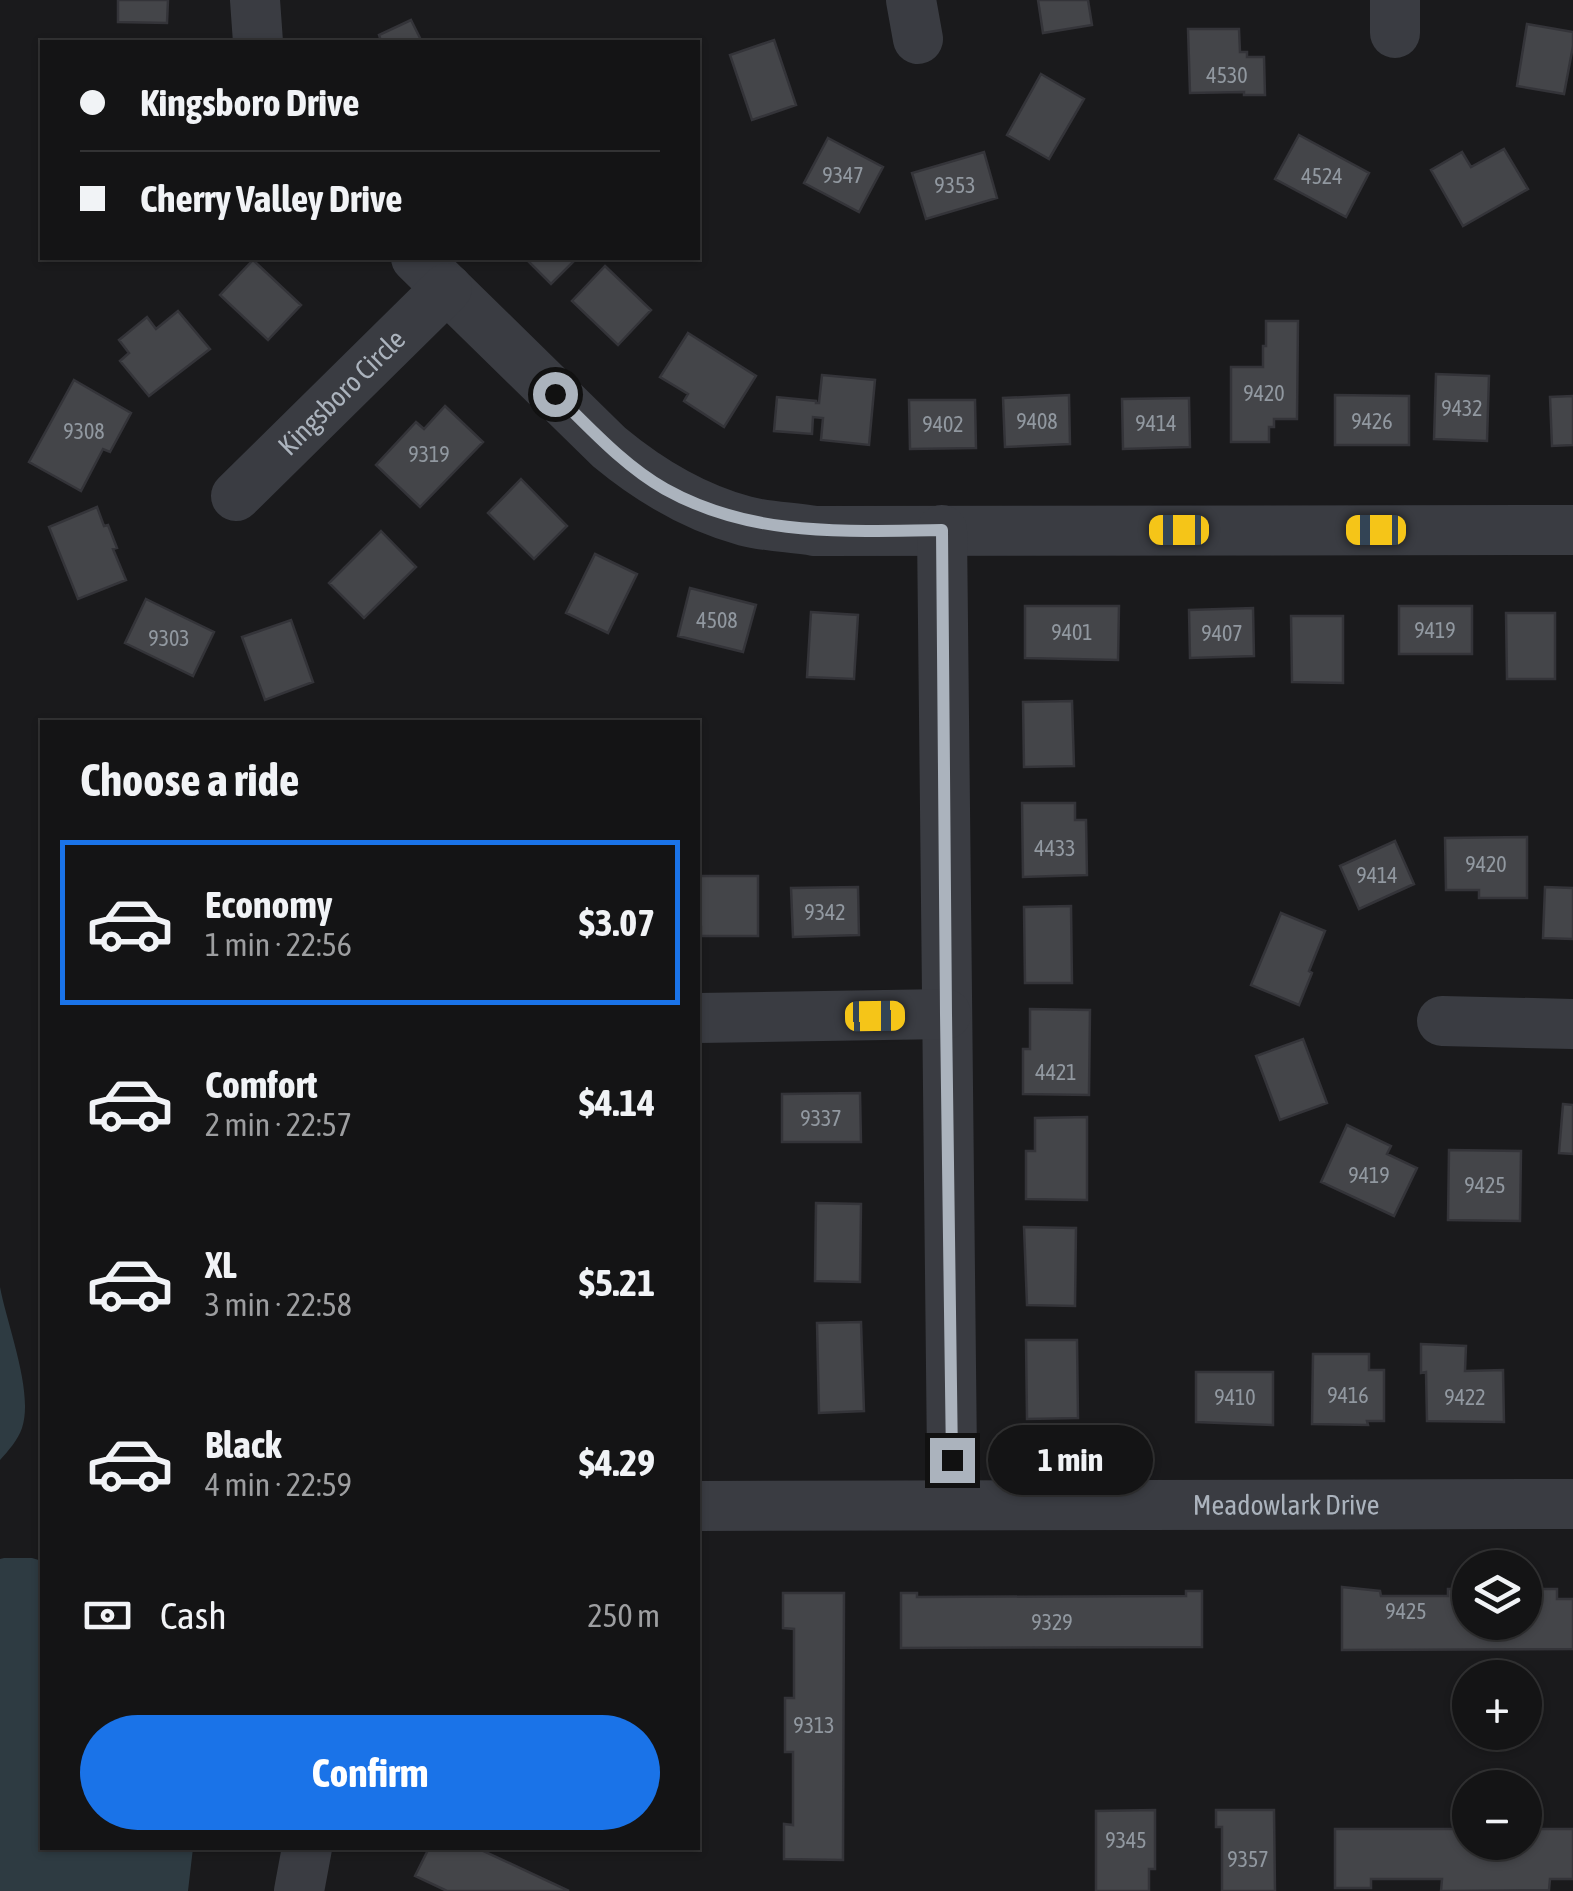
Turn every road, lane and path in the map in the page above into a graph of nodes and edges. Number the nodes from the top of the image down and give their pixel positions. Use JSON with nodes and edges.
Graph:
{"nodes":[{"id":1,"x":255,"y":0,"type":"edge"},
{"id":2,"x":258,"y":40,"type":"edge"},
{"id":3,"x":432,"y":273,"type":"edge"},
{"id":4,"x":236,"y":496,"type":"dead end"},
{"id":5,"x":942,"y":530,"type":"junction"},
{"id":6,"x":1573,"y":530,"type":"edge"},
{"id":7,"x":946,"y":1014,"type":"junction"},
{"id":8,"x":700,"y":1018,"type":"edge"},
{"id":9,"x":1442,"y":1020,"type":"dead end"},
{"id":10,"x":1573,"y":1024,"type":"edge"},
{"id":11,"x":952,"y":1460,"type":"dead end"},
{"id":12,"x":1573,"y":1504,"type":"edge"},
{"id":13,"x":700,"y":1506,"type":"edge"},
{"id":14,"x":307,"y":1850,"type":"edge"},
{"id":15,"x":299,"y":1891,"type":"edge"}],
"edges":[{"from":1,"to":2,"type":"street"},
{"from":3,"to":4,"type":"street","name":"Kingsboro Circle"},
{"from":3,"to":5,"type":"street"},
{"from":5,"to":6,"type":"street"},
{"from":5,"to":7,"type":"street"},
{"from":7,"to":8,"type":"street"},
{"from":7,"to":11,"type":"street"},
{"from":9,"to":10,"type":"street"},
{"from":12,"to":13,"type":"street","name":"Meadowlark Drive"},
{"from":14,"to":15,"type":"street"}]}
